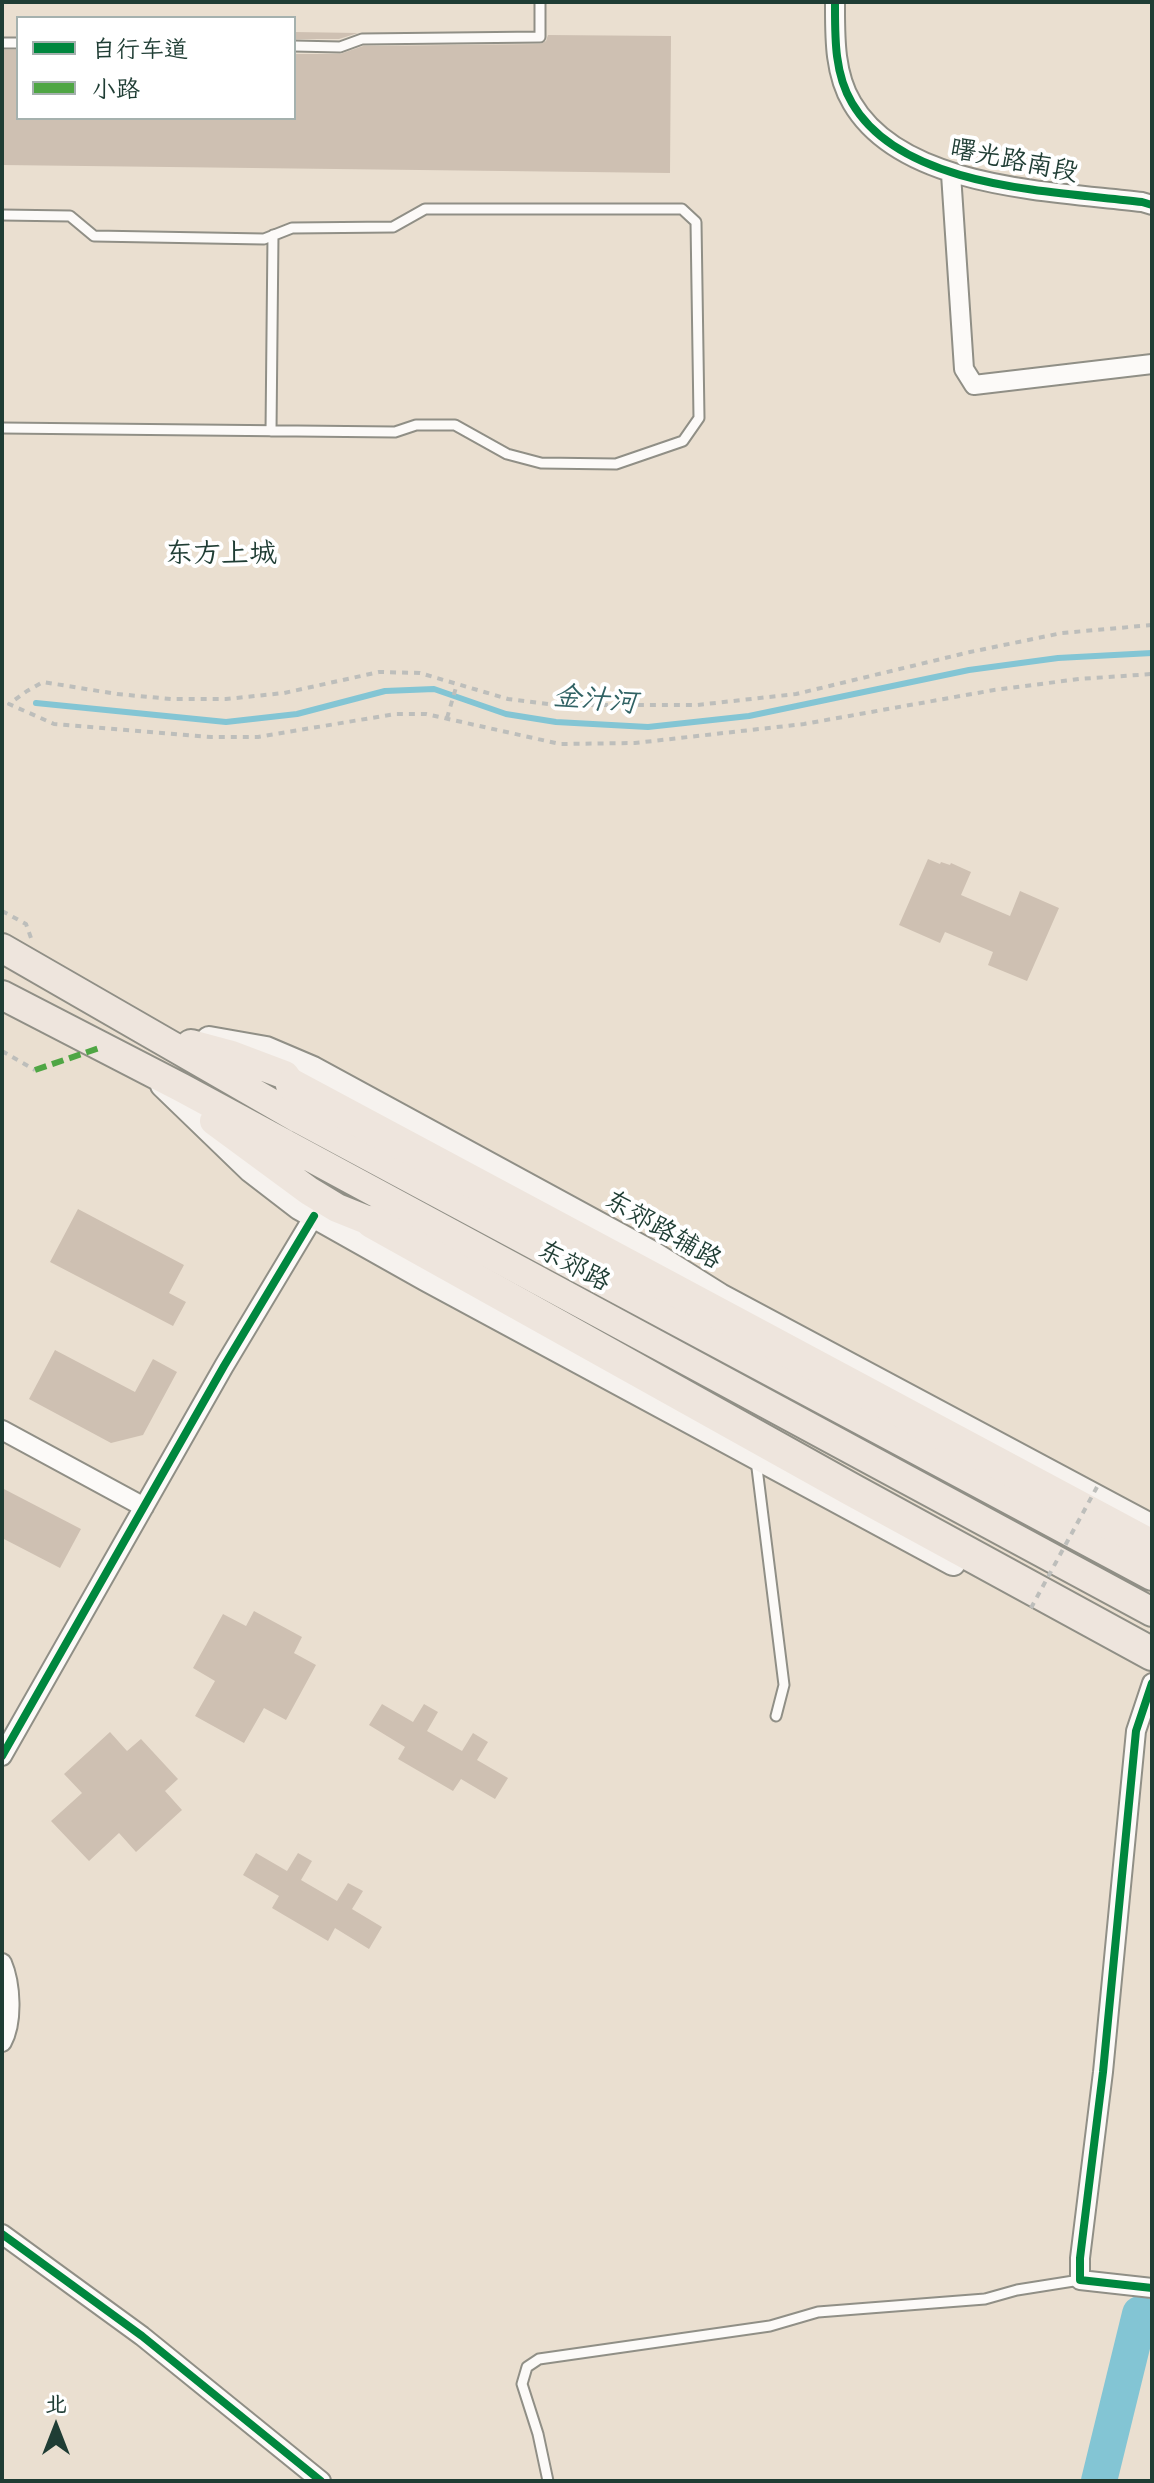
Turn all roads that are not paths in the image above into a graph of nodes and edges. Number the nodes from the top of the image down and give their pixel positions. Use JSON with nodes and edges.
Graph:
{"nodes":[{"id":1,"x":540,"y":2,"type":"edge"},
{"id":2,"x":835,"y":2,"type":"edge"},
{"id":3,"x":296,"y":46,"type":"edge"},
{"id":4,"x":951,"y":174,"type":"junction"},
{"id":5,"x":1152,"y":205,"type":"edge"},
{"id":6,"x":2,"y":215,"type":"edge"},
{"id":7,"x":273,"y":235,"type":"junction"},
{"id":8,"x":1152,"y":364,"type":"edge"},
{"id":9,"x":2,"y":428,"type":"edge"},
{"id":10,"x":271,"y":431,"type":"junction"},
{"id":11,"x":2,"y":948,"type":"edge"},
{"id":12,"x":2,"y":995,"type":"edge"},
{"id":13,"x":133,"y":1022,"type":"junction"},
{"id":14,"x":118,"y":1055,"type":"junction"},
{"id":15,"x":292,"y":1085,"type":"joint"},
{"id":16,"x":314,"y":1216,"type":"junction"},
{"id":17,"x":372,"y":1222,"type":"joint"},
{"id":18,"x":2,"y":1430,"type":"edge"},
{"id":19,"x":756,"y":1457,"type":"junction"},
{"id":20,"x":144,"y":1507,"type":"junction"},
{"id":21,"x":1152,"y":1527,"type":"edge"},
{"id":22,"x":1152,"y":1546,"type":"edge"},
{"id":23,"x":1152,"y":1576,"type":"edge"},
{"id":24,"x":1152,"y":1612,"type":"edge"},
{"id":25,"x":1152,"y":1654,"type":"edge"},
{"id":26,"x":1152,"y":1669,"type":"edge"},
{"id":27,"x":1152,"y":1683,"type":"edge"},
{"id":28,"x":776,"y":1716,"type":"dead end"},
{"id":29,"x":2,"y":1756,"type":"edge"},
{"id":30,"x":2,"y":1963,"type":"edge"},
{"id":31,"x":2,"y":2042,"type":"edge"},
{"id":32,"x":2,"y":2234,"type":"edge"},
{"id":33,"x":1080,"y":2280,"type":"junction"},
{"id":34,"x":1152,"y":2288,"type":"edge"},
{"id":35,"x":321,"y":2481,"type":"edge"},
{"id":36,"x":548,"y":2481,"type":"edge"}],
"edges":[{"from":1,"to":3,"type":"lane"},
{"from":2,"to":4,"type":"street","name":"曙光路南段"},
{"from":4,"to":5,"type":"street","name":"曙光路南段"},
{"from":4,"to":8,"type":"street"},
{"from":6,"to":7,"type":"lane"},
{"from":7,"to":10,"type":"lane"},
{"from":7,"to":10,"type":"lane"},
{"from":9,"to":10,"type":"lane"},
{"from":11,"to":13,"type":"main road","name":"东郊路"},
{"from":12,"to":14,"type":"main road","name":"东郊路"},
{"from":13,"to":15,"type":"main road"},
{"from":13,"to":21,"type":"main road","name":"东郊路辅路"},
{"from":13,"to":23,"type":"main road","name":"东郊路"},
{"from":14,"to":16,"type":"main road"},
{"from":14,"to":17,"type":"main road"},
{"from":14,"to":24,"type":"main road","name":"东郊路"},
{"from":15,"to":22,"type":"highway"},
{"from":16,"to":19,"type":"main road"},
{"from":16,"to":20,"type":"street"},
{"from":17,"to":25,"type":"highway"},
{"from":18,"to":20,"type":"street"},
{"from":19,"to":26,"type":"main road"},
{"from":19,"to":28,"type":"lane"},
{"from":20,"to":29,"type":"street"},
{"from":27,"to":33,"type":"street"},
{"from":30,"to":31,"type":"street"},
{"from":32,"to":35,"type":"street"},
{"from":33,"to":34,"type":"street"},
{"from":33,"to":36,"type":"lane"}]}
